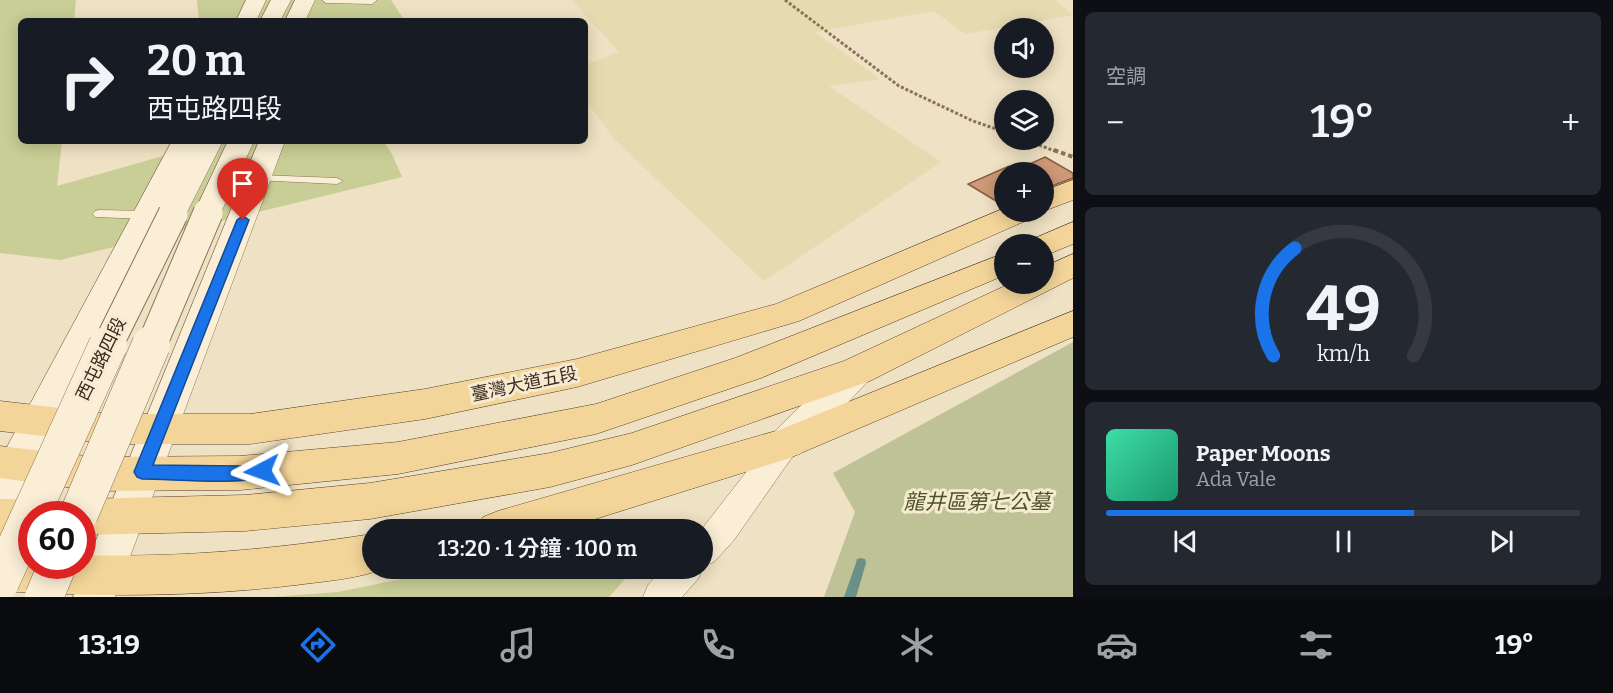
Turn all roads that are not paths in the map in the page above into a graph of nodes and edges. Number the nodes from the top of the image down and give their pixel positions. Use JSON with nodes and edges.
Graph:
{"nodes":[{"id":1,"x":256,"y":0,"type":"edge"},
{"id":2,"x":281,"y":0,"type":"edge"},
{"id":3,"x":305,"y":0,"type":"edge"},
{"id":4,"x":325,"y":0,"type":"edge"},
{"id":5,"x":372,"y":1,"type":"edge"},
{"id":6,"x":247,"y":18,"type":"edge"},
{"id":7,"x":272,"y":18,"type":"edge"},
{"id":8,"x":296,"y":18,"type":"edge"},
{"id":9,"x":317,"y":18,"type":"edge"},
{"id":10,"x":184,"y":144,"type":"edge"},
{"id":11,"x":208,"y":144,"type":"edge"},
{"id":12,"x":240,"y":144,"type":"edge"},
{"id":13,"x":271,"y":144,"type":"edge"},
{"id":14,"x":259,"y":178,"type":"junction"},
{"id":15,"x":337,"y":181,"type":"dead end"},
{"id":16,"x":1073,"y":189,"type":"edge"},
{"id":17,"x":1054,"y":198,"type":"edge"},
{"id":18,"x":99,"y":214,"type":"dead end"},
{"id":19,"x":160,"y":214,"type":"junction"},
{"id":20,"x":999,"y":222,"type":"edge"},
{"id":21,"x":1073,"y":232,"type":"edge"},
{"id":22,"x":1054,"y":241,"type":"edge"},
{"id":23,"x":1073,"y":266,"type":"edge"},
{"id":24,"x":994,"y":267,"type":"edge"},
{"id":25,"x":1054,"y":275,"type":"edge"},
{"id":26,"x":1015,"y":294,"type":"edge"},
{"id":27,"x":1073,"y":323,"type":"edge"},
{"id":28,"x":857,"y":371,"type":"junction"},
{"id":29,"x":0,"y":417,"type":"edge"},
{"id":30,"x":40,"y":421,"type":"junction"},
{"id":31,"x":160,"y":429,"type":"junction"},
{"id":32,"x":787,"y":443,"type":"junction"},
{"id":33,"x":142,"y":472,"type":"junction"},
{"id":34,"x":6,"y":475,"type":"edge"},
{"id":35,"x":84,"y":501,"type":"edge"},
{"id":36,"x":0,"y":517,"type":"edge"},
{"id":37,"x":18,"y":517,"type":"edge"},
{"id":38,"x":96,"y":518,"type":"edge"},
{"id":39,"x":125,"y":518,"type":"junction"},
{"id":40,"x":535,"y":519,"type":"edge"},
{"id":41,"x":713,"y":539,"type":"edge"},
{"id":42,"x":362,"y":555,"type":"edge"},
{"id":43,"x":0,"y":571,"type":"edge"},
{"id":44,"x":52,"y":579,"type":"edge"},
{"id":45,"x":676,"y":579,"type":"edge"},
{"id":46,"x":0,"y":582,"type":"edge"},
{"id":47,"x":97,"y":587,"type":"edge"},
{"id":48,"x":44,"y":597,"type":"edge"},
{"id":49,"x":660,"y":597,"type":"edge"}],
"edges":[{"from":1,"to":6,"type":"street"},
{"from":2,"to":7,"type":"street"},
{"from":3,"to":8,"type":"street"},
{"from":4,"to":5,"type":"lane"},
{"from":4,"to":9,"type":"street"},
{"from":10,"to":19,"type":"street","name":"西屯路四段"},
{"from":11,"to":19,"type":"street","name":"西屯路四段"},
{"from":12,"to":35,"type":"street","bridge":true},
{"from":13,"to":14,"type":"street"},
{"from":14,"to":15,"type":"lane"},
{"from":14,"to":31,"type":"street"},
{"from":16,"to":17,"type":"main road"},
{"from":18,"to":19,"type":"lane"},
{"from":19,"to":30,"type":"street","name":"西屯路四段"},
{"from":19,"to":46,"type":"street","name":"西屯路四段","bridge":true},
{"from":20,"to":31,"type":"main road","name":"臺灣大道五段"},
{"from":21,"to":22,"type":"main road"},
{"from":23,"to":25,"type":"main road"},
{"from":24,"to":33,"type":"main road"},
{"from":26,"to":28,"type":"main road"},
{"from":27,"to":32,"type":"main road"},
{"from":28,"to":32,"type":"street"},
{"from":28,"to":39,"type":"main road"},
{"from":29,"to":30,"type":"main road","name":"臺灣大道五段"},
{"from":30,"to":31,"type":"main road","name":"臺灣大道五段"},
{"from":30,"to":34,"type":"street","name":"西屯路四段"},
{"from":31,"to":33,"type":"street"},
{"from":32,"to":40,"type":"main road"},
{"from":32,"to":41,"type":"street"},
{"from":33,"to":34,"type":"main road"},
{"from":33,"to":39,"type":"street"},
{"from":36,"to":37,"type":"main road"},
{"from":38,"to":39,"type":"main road"},
{"from":39,"to":47,"type":"street"},
{"from":42,"to":47,"type":"main road"},
{"from":43,"to":47,"type":"main road"},
{"from":44,"to":48,"type":"street","bridge":true},
{"from":45,"to":49,"type":"street"}]}
